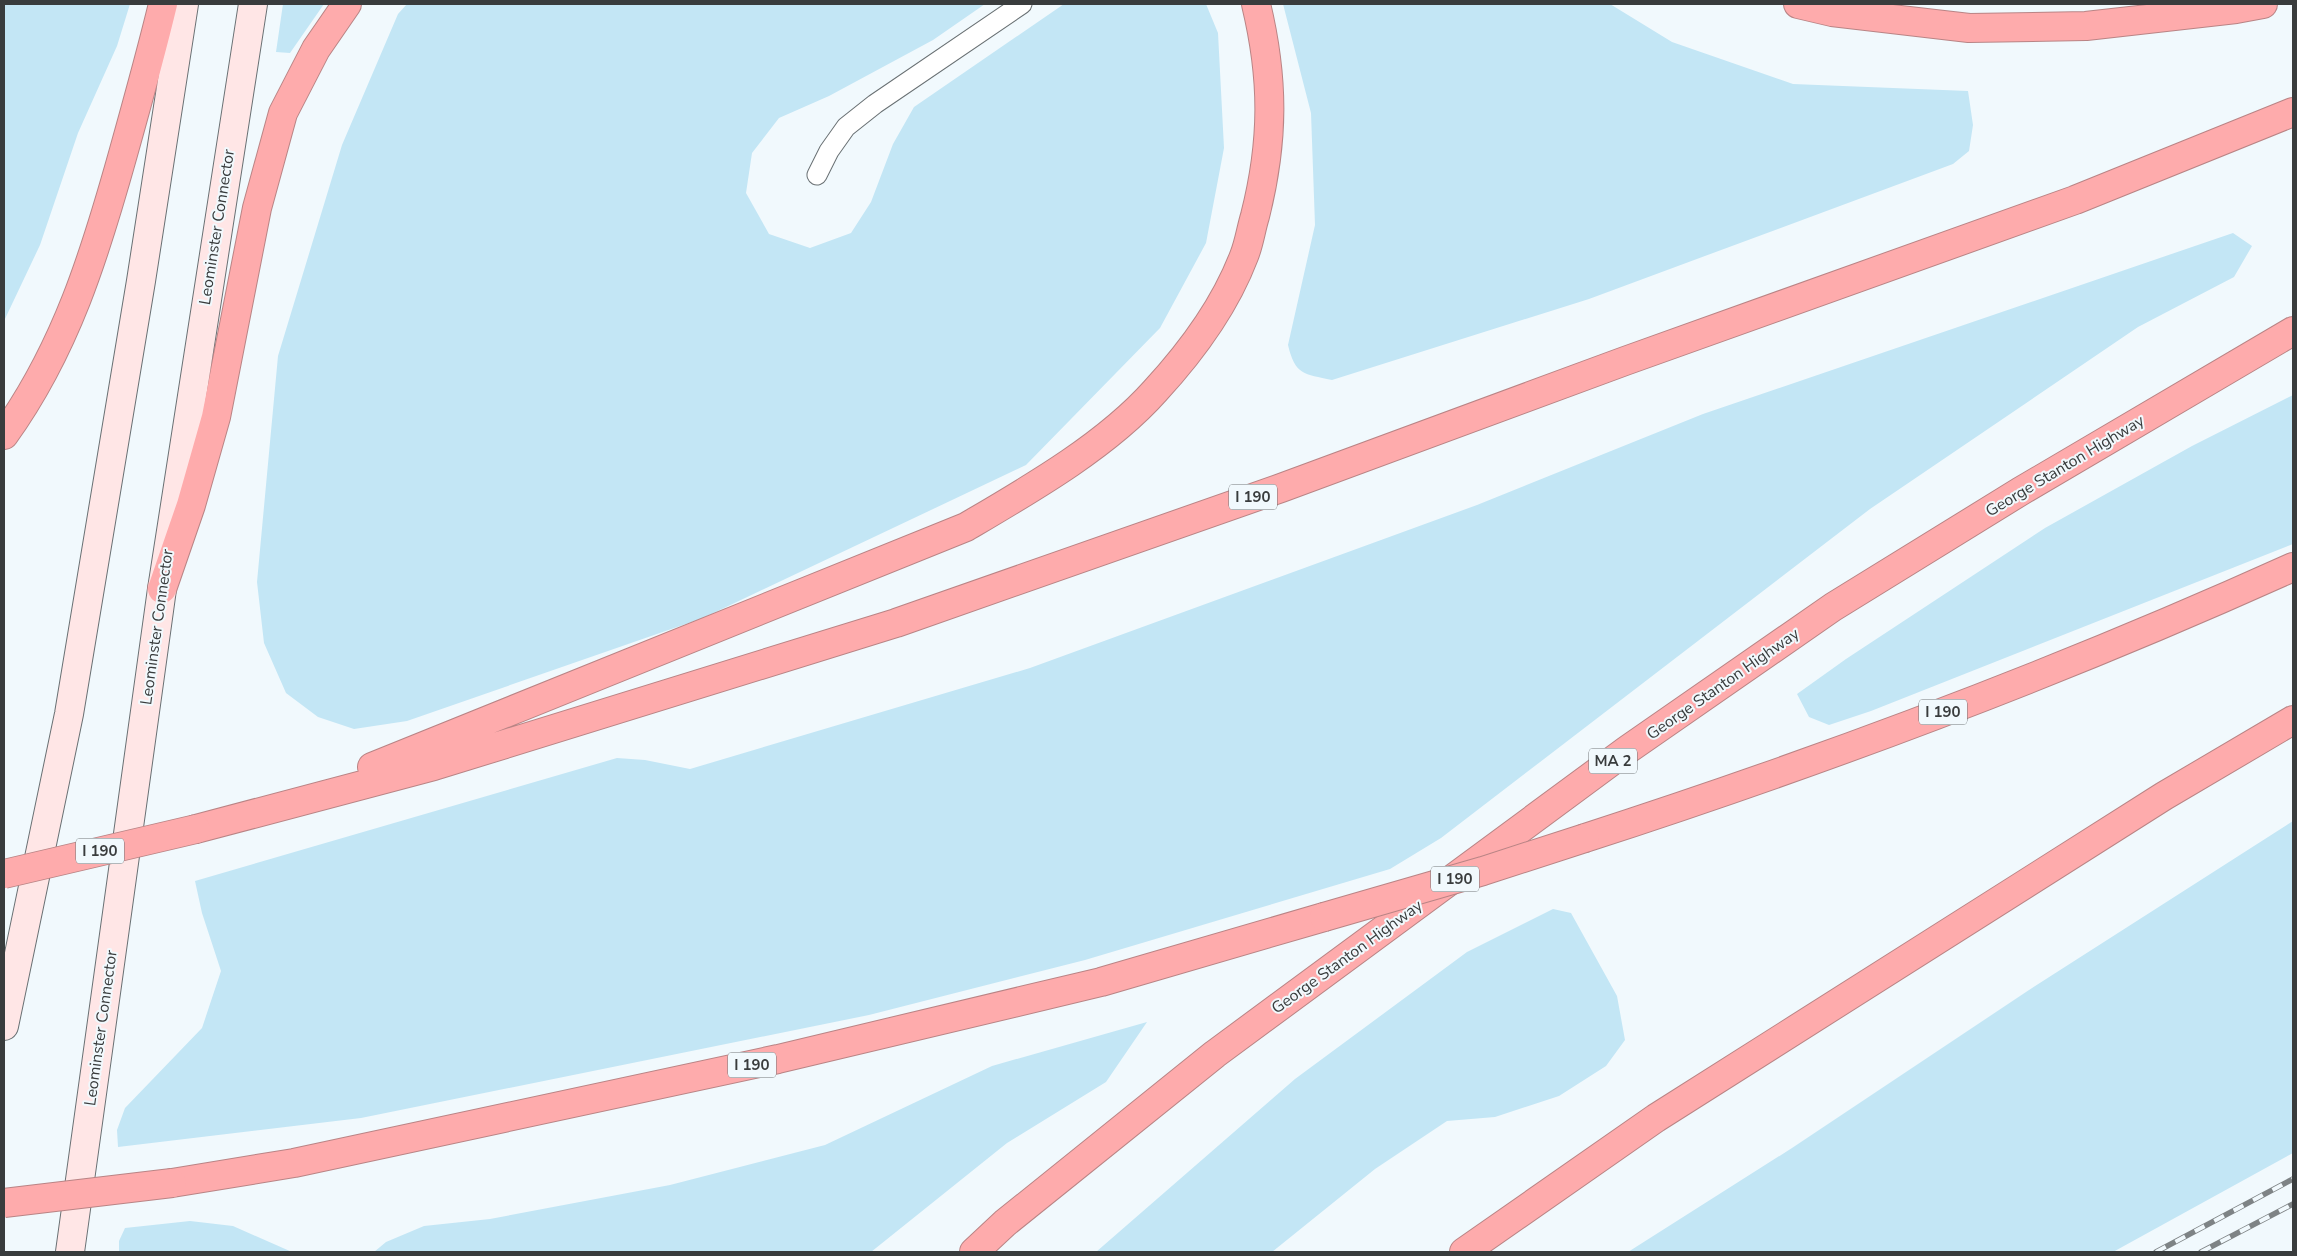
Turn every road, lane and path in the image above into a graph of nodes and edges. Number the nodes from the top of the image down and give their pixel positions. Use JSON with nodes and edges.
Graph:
{"nodes":[{"id":1,"x":163,"y":4,"type":"edge"},
{"id":2,"x":184,"y":4,"type":"edge"},
{"id":3,"x":253,"y":4,"type":"edge"},
{"id":4,"x":346,"y":4,"type":"edge"},
{"id":5,"x":1022,"y":4,"type":"edge"},
{"id":6,"x":1256,"y":4,"type":"edge"},
{"id":7,"x":1798,"y":4,"type":"edge"},
{"id":8,"x":2262,"y":4,"type":"edge"},
{"id":9,"x":2293,"y":112,"type":"edge"},
{"id":10,"x":817,"y":175,"type":"dead end"},
{"id":11,"x":2293,"y":331,"type":"edge"},
{"id":12,"x":4,"y":435,"type":"edge"},
{"id":13,"x":2293,"y":568,"type":"edge"},
{"id":14,"x":162,"y":589,"type":"junction"},
{"id":15,"x":2293,"y":720,"type":"edge"},
{"id":16,"x":270,"y":808,"type":"junction"},
{"id":17,"x":4,"y":874,"type":"edge"},
{"id":18,"x":4,"y":1026,"type":"edge"},
{"id":19,"x":4,"y":1203,"type":"edge"},
{"id":20,"x":70,"y":1252,"type":"edge"},
{"id":21,"x":974,"y":1252,"type":"edge"},
{"id":22,"x":1464,"y":1252,"type":"edge"}],
"edges":[{"from":1,"to":12,"type":"highway"},
{"from":2,"to":18,"type":"main road"},
{"from":3,"to":14,"type":"main road","name":"Leominster Connector"},
{"from":4,"to":14,"type":"highway"},
{"from":5,"to":10,"type":"lane"},
{"from":6,"to":16,"type":"highway"},
{"from":7,"to":8,"type":"highway"},
{"from":9,"to":16,"type":"highway","number":"I 190"},
{"from":11,"to":21,"type":"highway","name":"George Stanton Highway","number":"MA 2"},
{"from":13,"to":19,"type":"highway","number":"I 190","bridge":true},
{"from":14,"to":20,"type":"main road","name":"Leominster Connector"},
{"from":15,"to":22,"type":"highway"},
{"from":16,"to":17,"type":"highway","number":"I 190","bridge":true}]}
